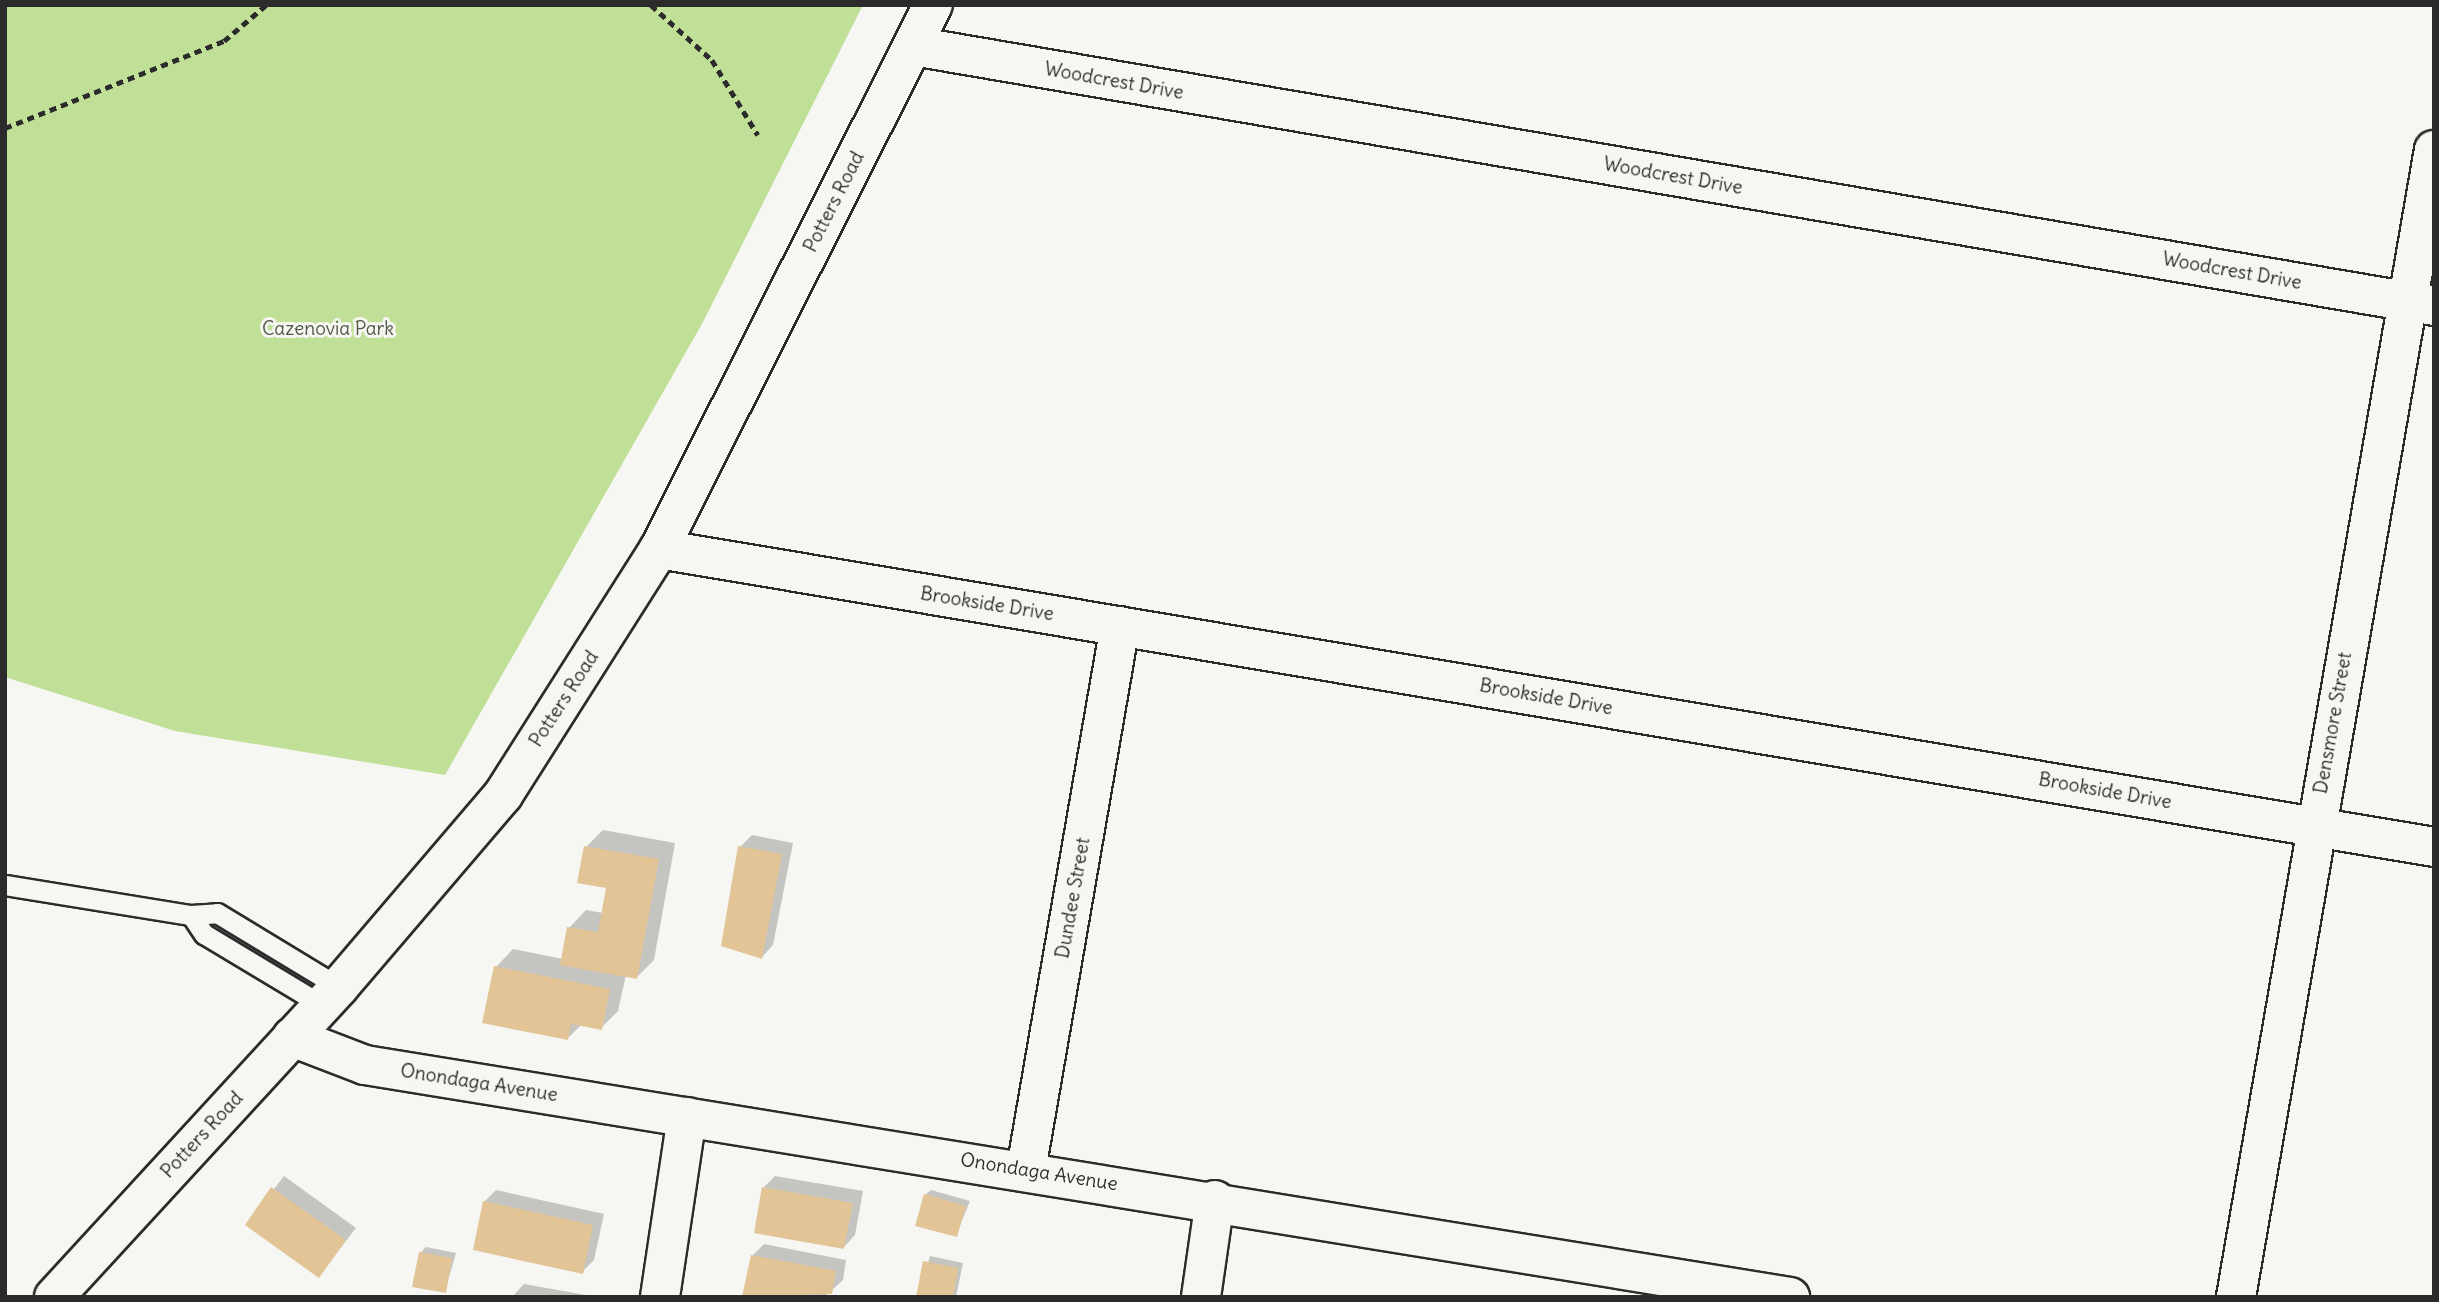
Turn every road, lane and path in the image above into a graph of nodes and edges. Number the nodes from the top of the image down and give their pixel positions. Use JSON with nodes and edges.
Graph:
{"nodes":[{"id":1,"x":266,"y":5,"type":"edge"},
{"id":2,"x":650,"y":5,"type":"edge"},
{"id":3,"x":933,"y":5,"type":"edge"},
{"id":4,"x":913,"y":46,"type":"junction"},
{"id":5,"x":5,"y":128,"type":"edge"},
{"id":6,"x":758,"y":135,"type":"dead end"},
{"id":7,"x":2434,"y":150,"type":"edge"},
{"id":8,"x":2421,"y":304,"type":"edge"},
{"id":9,"x":659,"y":549,"type":"junction"},
{"id":10,"x":1120,"y":626,"type":"junction"},
{"id":11,"x":2314,"y":827,"type":"junction"},
{"id":12,"x":2434,"y":847,"type":"edge"},
{"id":13,"x":5,"y":885,"type":"edge"},
{"id":14,"x":330,"y":996,"type":"junction"},
{"id":15,"x":292,"y":1037,"type":"junction"},
{"id":16,"x":687,"y":1117,"type":"junction"},
{"id":17,"x":1026,"y":1170,"type":"junction"},
{"id":18,"x":1215,"y":1200,"type":"junction"},
{"id":19,"x":1704,"y":1290,"type":"edge"},
{"id":20,"x":54,"y":1297,"type":"edge"},
{"id":21,"x":660,"y":1297,"type":"edge"},
{"id":22,"x":1201,"y":1297,"type":"edge"},
{"id":23,"x":1790,"y":1297,"type":"edge"},
{"id":24,"x":2236,"y":1297,"type":"edge"}],
"edges":[{"from":1,"to":5,"type":"path"},
{"from":2,"to":6,"type":"path"},
{"from":3,"to":4,"type":"street","name":"Potters Road"},
{"from":4,"to":8,"type":"street","name":"Woodcrest Drive"},
{"from":4,"to":9,"type":"street","name":"Potters Road"},
{"from":7,"to":8,"type":"street","name":"Densmore Street"},
{"from":8,"to":11,"type":"street","name":"Densmore Street"},
{"from":9,"to":10,"type":"street","name":"Brookside Drive"},
{"from":9,"to":14,"type":"street","name":"Potters Road"},
{"from":10,"to":11,"type":"street","name":"Brookside Drive"},
{"from":10,"to":17,"type":"street","name":"Dundee Street"},
{"from":11,"to":12,"type":"street","name":"Brookside Drive"},
{"from":11,"to":24,"type":"street","name":"Densmore Street"},
{"from":13,"to":14,"type":"lane"},
{"from":14,"to":15,"type":"street","name":"Potters Road"},
{"from":15,"to":16,"type":"street","name":"Onondaga Avenue"},
{"from":15,"to":20,"type":"street","name":"Potters Road"},
{"from":16,"to":17,"type":"street","name":"Onondaga Avenue"},
{"from":16,"to":21,"type":"street"},
{"from":17,"to":18,"type":"street","name":"Onondaga Avenue"},
{"from":18,"to":19,"type":"street","name":"Onondaga Avenue"},
{"from":18,"to":22,"type":"street"},
{"from":19,"to":23,"type":"street","name":"Onondaga Avenue"}]}
